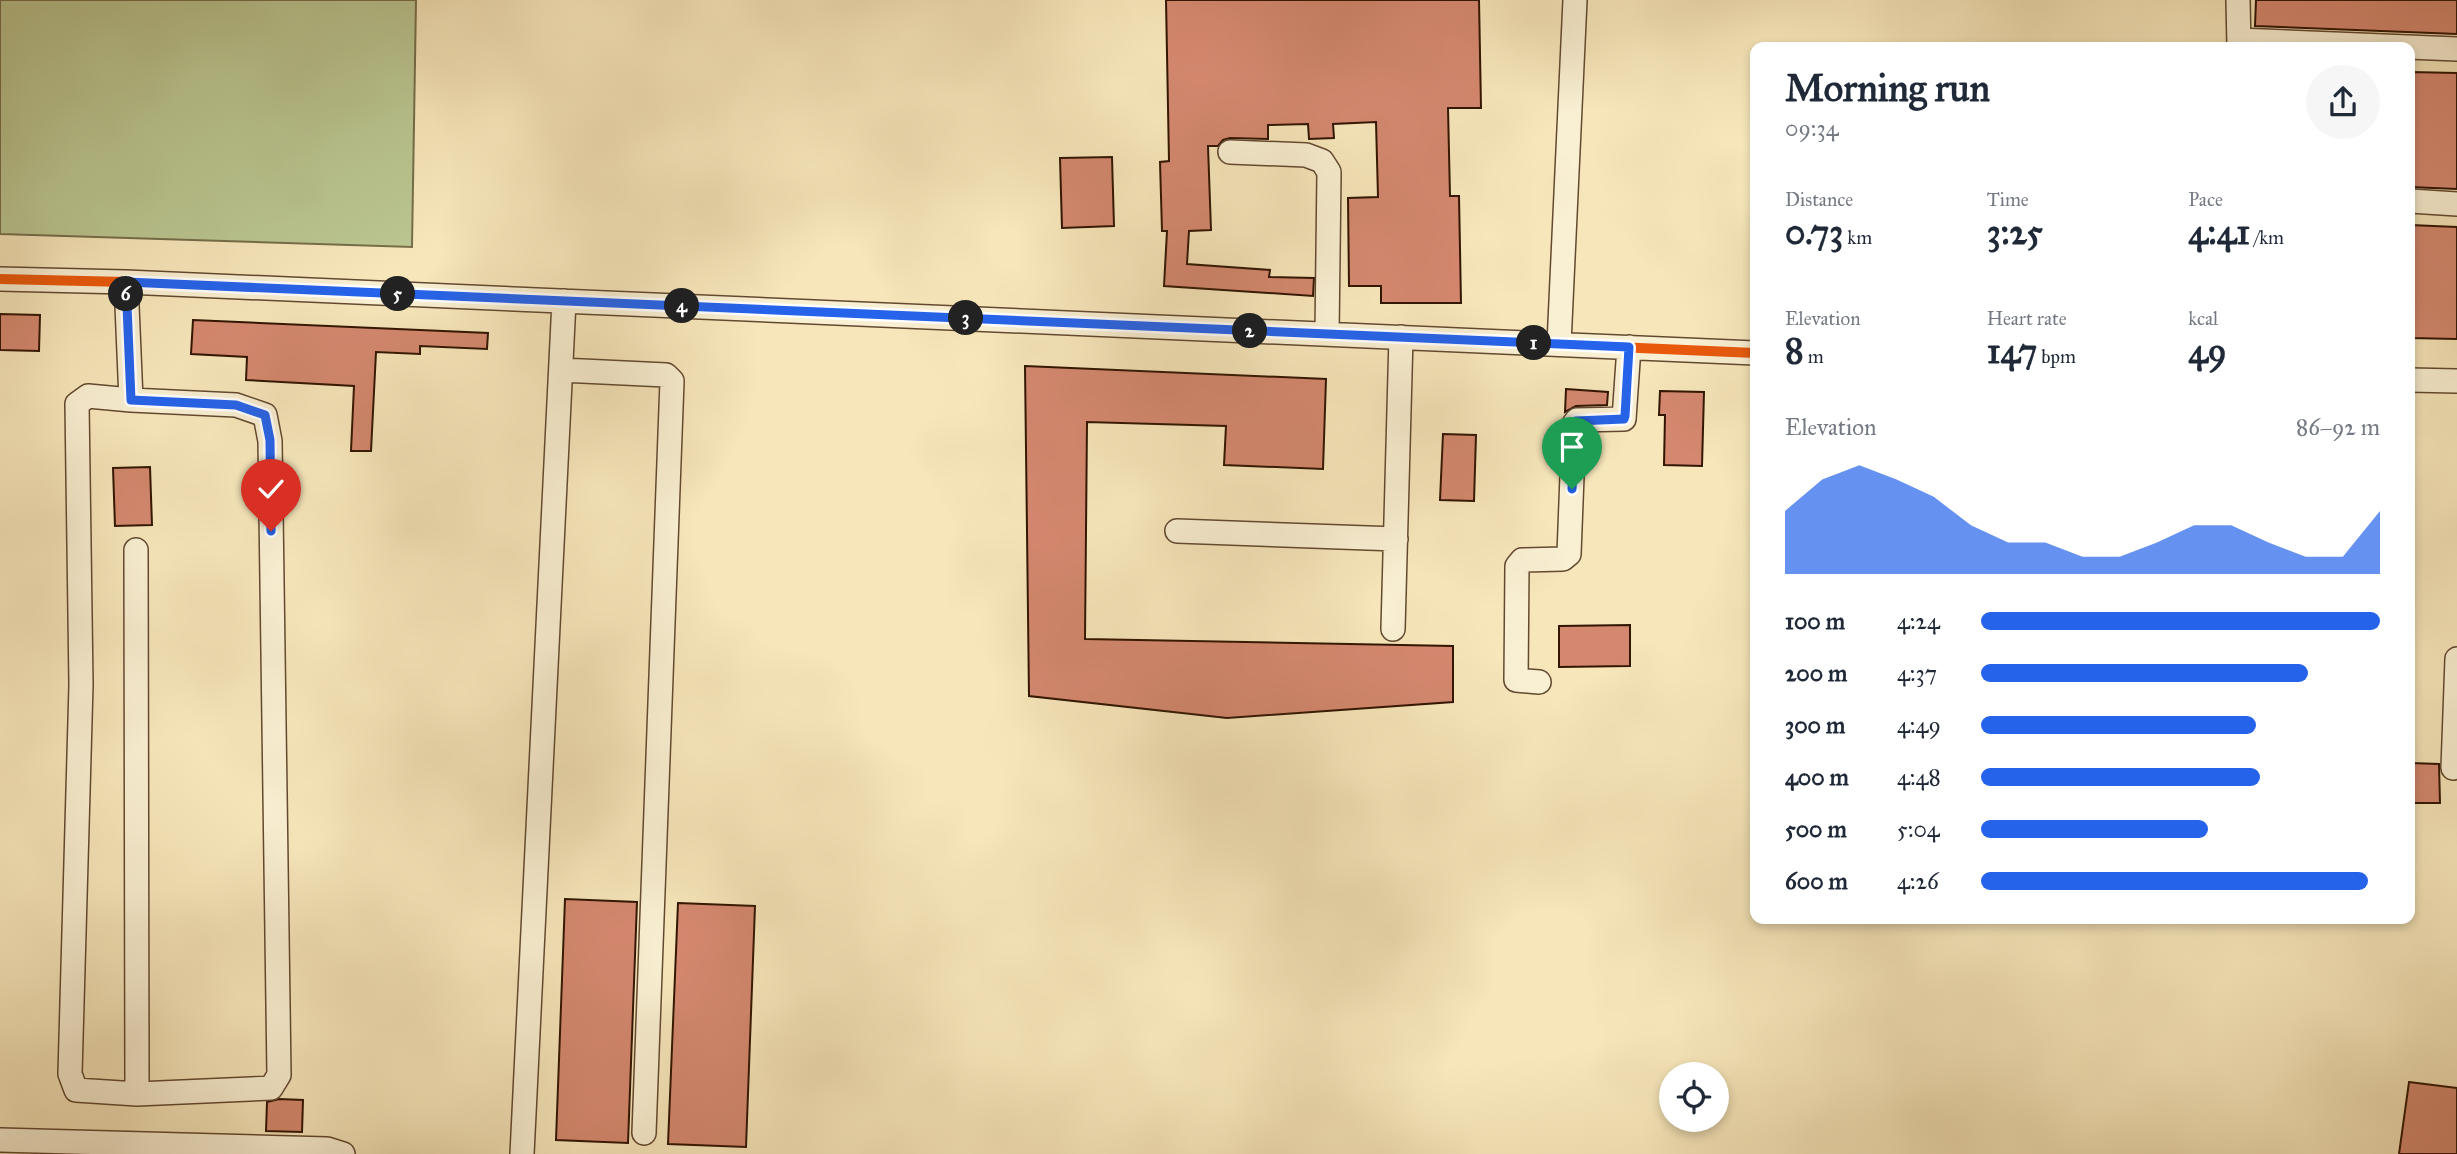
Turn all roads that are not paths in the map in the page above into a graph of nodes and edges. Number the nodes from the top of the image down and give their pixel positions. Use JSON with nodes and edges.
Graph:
{"nodes":[{"id":1,"x":1574,"y":0,"type":"edge"},
{"id":2,"x":2238,"y":0,"type":"edge"},
{"id":3,"x":2239,"y":42,"type":"edge"},
{"id":4,"x":2415,"y":48,"type":"edge"},
{"id":5,"x":2457,"y":49,"type":"edge"},
{"id":6,"x":1230,"y":152,"type":"dead end"},
{"id":7,"x":2415,"y":201,"type":"edge"},
{"id":8,"x":2457,"y":204,"type":"edge"},
{"id":9,"x":0,"y":279,"type":"edge"},
{"id":10,"x":126,"y":282,"type":"junction"},
{"id":11,"x":564,"y":301,"type":"junction"},
{"id":12,"x":1327,"y":334,"type":"junction"},
{"id":13,"x":1401,"y":337,"type":"junction"},
{"id":14,"x":1559,"y":344,"type":"junction"},
{"id":15,"x":1629,"y":347,"type":"junction"},
{"id":16,"x":1750,"y":353,"type":"edge"},
{"id":17,"x":561,"y":370,"type":"junction"},
{"id":18,"x":2415,"y":380,"type":"edge"},
{"id":19,"x":2457,"y":381,"type":"edge"},
{"id":20,"x":131,"y":400,"type":"junction"},
{"id":21,"x":1177,"y":531,"type":"dead end"},
{"id":22,"x":1396,"y":539,"type":"junction"},
{"id":23,"x":136,"y":550,"type":"dead end"},
{"id":24,"x":1393,"y":629,"type":"dead end"},
{"id":25,"x":2457,"y":659,"type":"edge"},
{"id":26,"x":1539,"y":682,"type":"dead end"},
{"id":27,"x":2453,"y":768,"type":"dead end"},
{"id":28,"x":137,"y":1094,"type":"junction"},
{"id":29,"x":644,"y":1133,"type":"dead end"},
{"id":30,"x":0,"y":1140,"type":"edge"},
{"id":31,"x":343,"y":1154,"type":"edge"},
{"id":32,"x":522,"y":1154,"type":"edge"}],
"edges":[{"from":1,"to":14,"type":"street"},
{"from":2,"to":3,"type":"street"},
{"from":4,"to":5,"type":"street"},
{"from":6,"to":12,"type":"street"},
{"from":7,"to":8,"type":"street"},
{"from":9,"to":10,"type":"street"},
{"from":10,"to":11,"type":"street"},
{"from":10,"to":20,"type":"street"},
{"from":11,"to":12,"type":"street"},
{"from":11,"to":17,"type":"street"},
{"from":12,"to":13,"type":"street"},
{"from":13,"to":14,"type":"street"},
{"from":13,"to":22,"type":"street"},
{"from":14,"to":15,"type":"street"},
{"from":15,"to":16,"type":"street"},
{"from":15,"to":26,"type":"street"},
{"from":17,"to":29,"type":"street"},
{"from":17,"to":32,"type":"street"},
{"from":18,"to":19,"type":"street"},
{"from":20,"to":28,"type":"street"},
{"from":20,"to":28,"type":"street"},
{"from":21,"to":22,"type":"street"},
{"from":22,"to":24,"type":"street"},
{"from":23,"to":28,"type":"street"},
{"from":25,"to":27,"type":"street"},
{"from":30,"to":31,"type":"street"}]}
